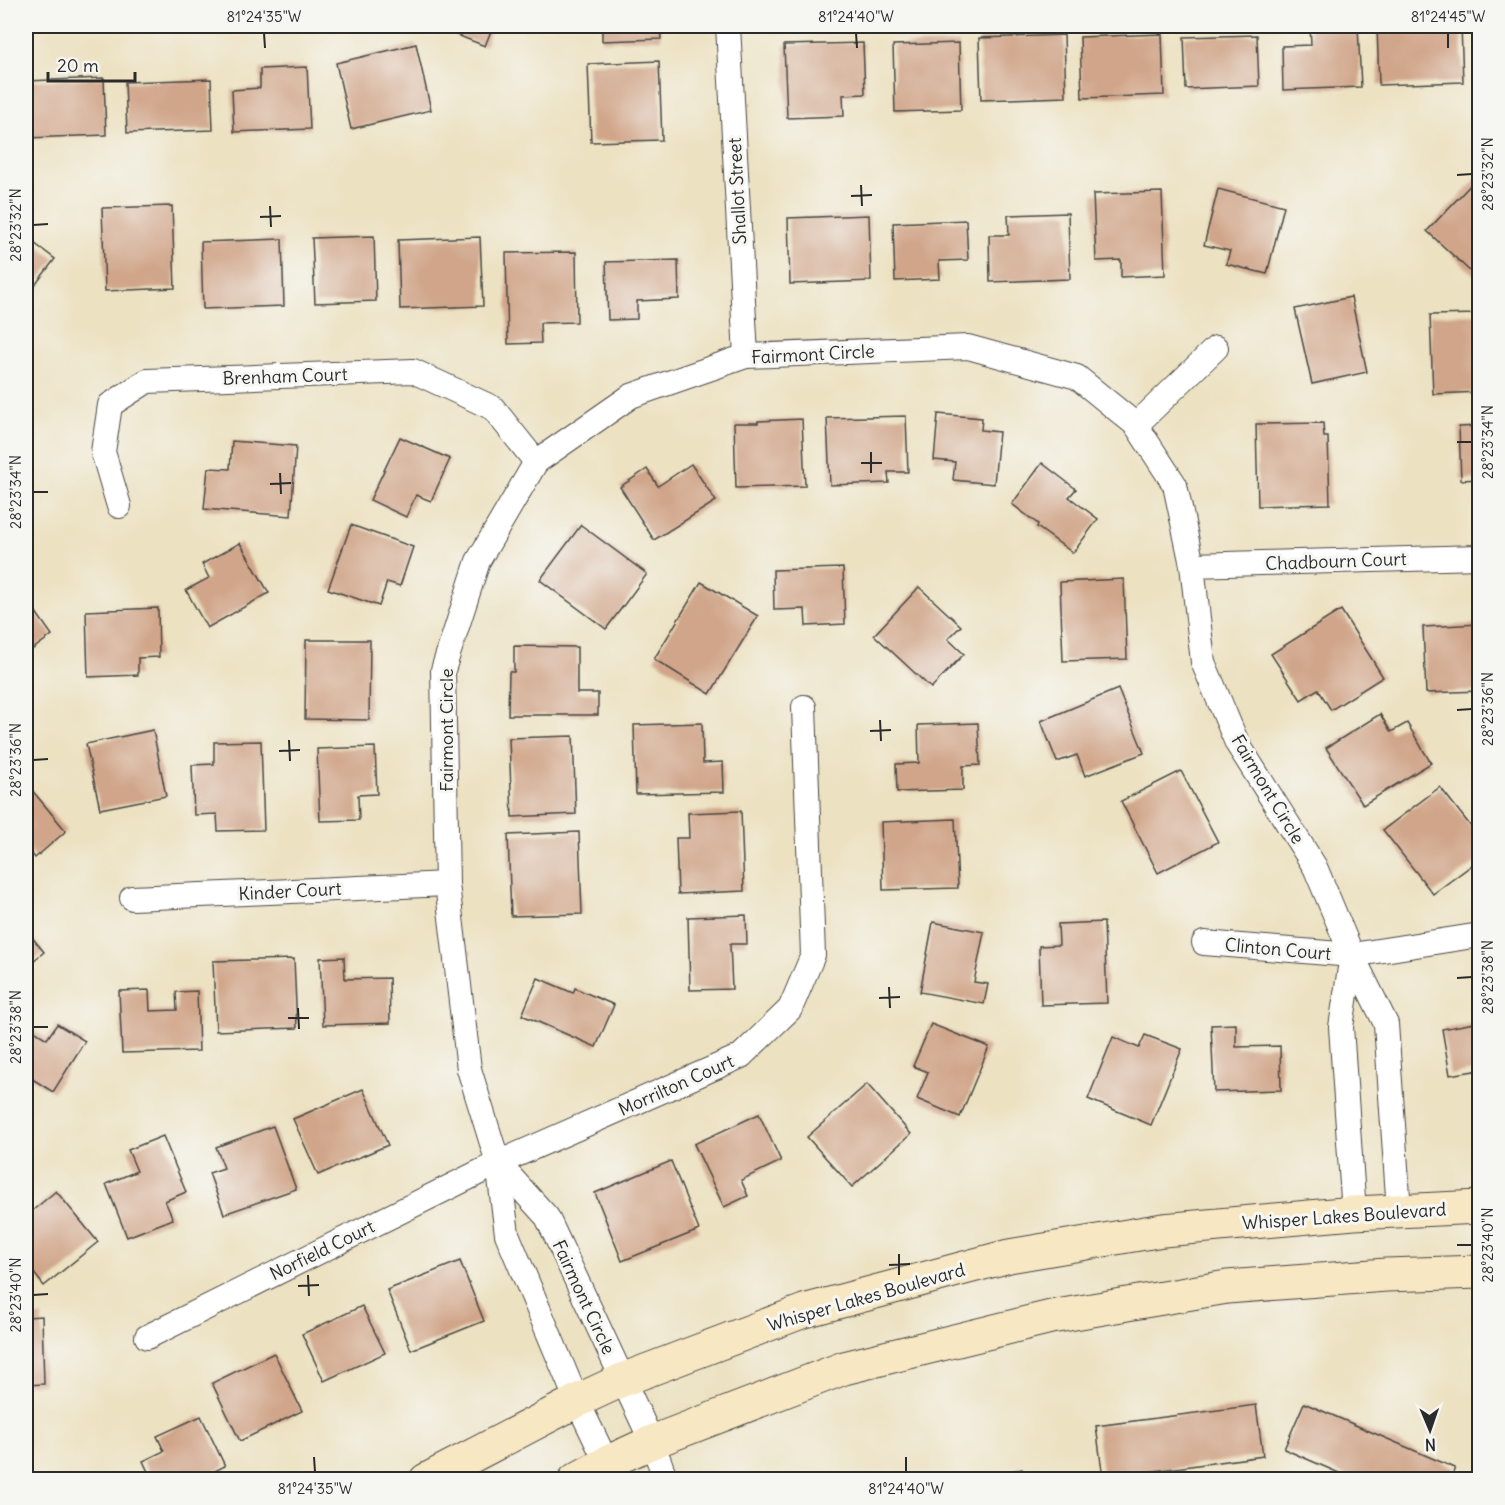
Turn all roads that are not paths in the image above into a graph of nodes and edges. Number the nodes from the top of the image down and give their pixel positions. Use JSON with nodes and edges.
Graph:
{"nodes":[{"id":1,"x":728,"y":26,"type":"edge"},
{"id":2,"x":1216,"y":348,"type":"dead end"},
{"id":3,"x":746,"y":356,"type":"junction"},
{"id":4,"x":1136,"y":425,"type":"junction"},
{"id":5,"x":536,"y":462,"type":"junction"},
{"id":6,"x":119,"y":506,"type":"dead end"},
{"id":7,"x":1479,"y":557,"type":"edge"},
{"id":8,"x":1192,"y":565,"type":"junction"},
{"id":9,"x":804,"y":707,"type":"dead end"},
{"id":10,"x":447,"y":884,"type":"junction"},
{"id":11,"x":132,"y":898,"type":"dead end"},
{"id":12,"x":1479,"y":935,"type":"edge"},
{"id":13,"x":1204,"y":943,"type":"dead end"},
{"id":14,"x":1352,"y":955,"type":"junction"},
{"id":15,"x":498,"y":1163,"type":"junction"},
{"id":16,"x":1479,"y":1207,"type":"edge"},
{"id":17,"x":1399,"y":1211,"type":"junction"},
{"id":18,"x":1354,"y":1213,"type":"junction"},
{"id":19,"x":1479,"y":1272,"type":"edge"},
{"id":20,"x":147,"y":1338,"type":"dead end"},
{"id":21,"x":622,"y":1380,"type":"junction"},
{"id":22,"x":577,"y":1401,"type":"junction"},
{"id":23,"x":652,"y":1442,"type":"junction"},
{"id":24,"x":610,"y":1471,"type":"edge"},
{"id":25,"x":426,"y":1479,"type":"edge"},
{"id":26,"x":574,"y":1479,"type":"edge"},
{"id":27,"x":666,"y":1479,"type":"edge"}],
"edges":[{"from":1,"to":3,"type":"street","name":"Shallot Street"},
{"from":2,"to":4,"type":"street"},
{"from":3,"to":4,"type":"street","name":"Fairmont Circle"},
{"from":3,"to":5,"type":"street","name":"Fairmont Circle"},
{"from":4,"to":8,"type":"street","name":"Fairmont Circle"},
{"from":5,"to":6,"type":"street","name":"Brenham Court"},
{"from":5,"to":10,"type":"street","name":"Fairmont Circle"},
{"from":7,"to":8,"type":"street","name":"Chadbourn Court"},
{"from":8,"to":14,"type":"street","name":"Fairmont Circle"},
{"from":9,"to":15,"type":"street","name":"Morrilton Court"},
{"from":10,"to":11,"type":"street","name":"Kinder Court"},
{"from":10,"to":15,"type":"street","name":"Fairmont Circle"},
{"from":12,"to":14,"type":"street","name":"Clinton Court"},
{"from":13,"to":14,"type":"street","name":"Clinton Court"},
{"from":14,"to":17,"type":"street","name":"Fairmont Circle"},
{"from":14,"to":18,"type":"street"},
{"from":15,"to":20,"type":"street","name":"Norfield Court"},
{"from":15,"to":21,"type":"street","name":"Fairmont Circle"},
{"from":15,"to":22,"type":"street","name":"Fairmont Circle"},
{"from":16,"to":17,"type":"street","name":"Whisper Lakes Boulevard"},
{"from":17,"to":18,"type":"street","name":"Whisper Lakes Boulevard"},
{"from":18,"to":21,"type":"street","name":"Whisper Lakes Boulevard"},
{"from":19,"to":23,"type":"street"},
{"from":21,"to":22,"type":"street","name":"Whisper Lakes Boulevard"},
{"from":21,"to":23,"type":"street","name":"Fairmont Circle"},
{"from":22,"to":24,"type":"street","name":"Fairmont Circle"},
{"from":22,"to":25,"type":"street","name":"Whisper Lakes Boulevard"},
{"from":23,"to":24,"type":"street"},
{"from":23,"to":27,"type":"street","name":"Fairmont Circle"},
{"from":24,"to":26,"type":"street"}]}
